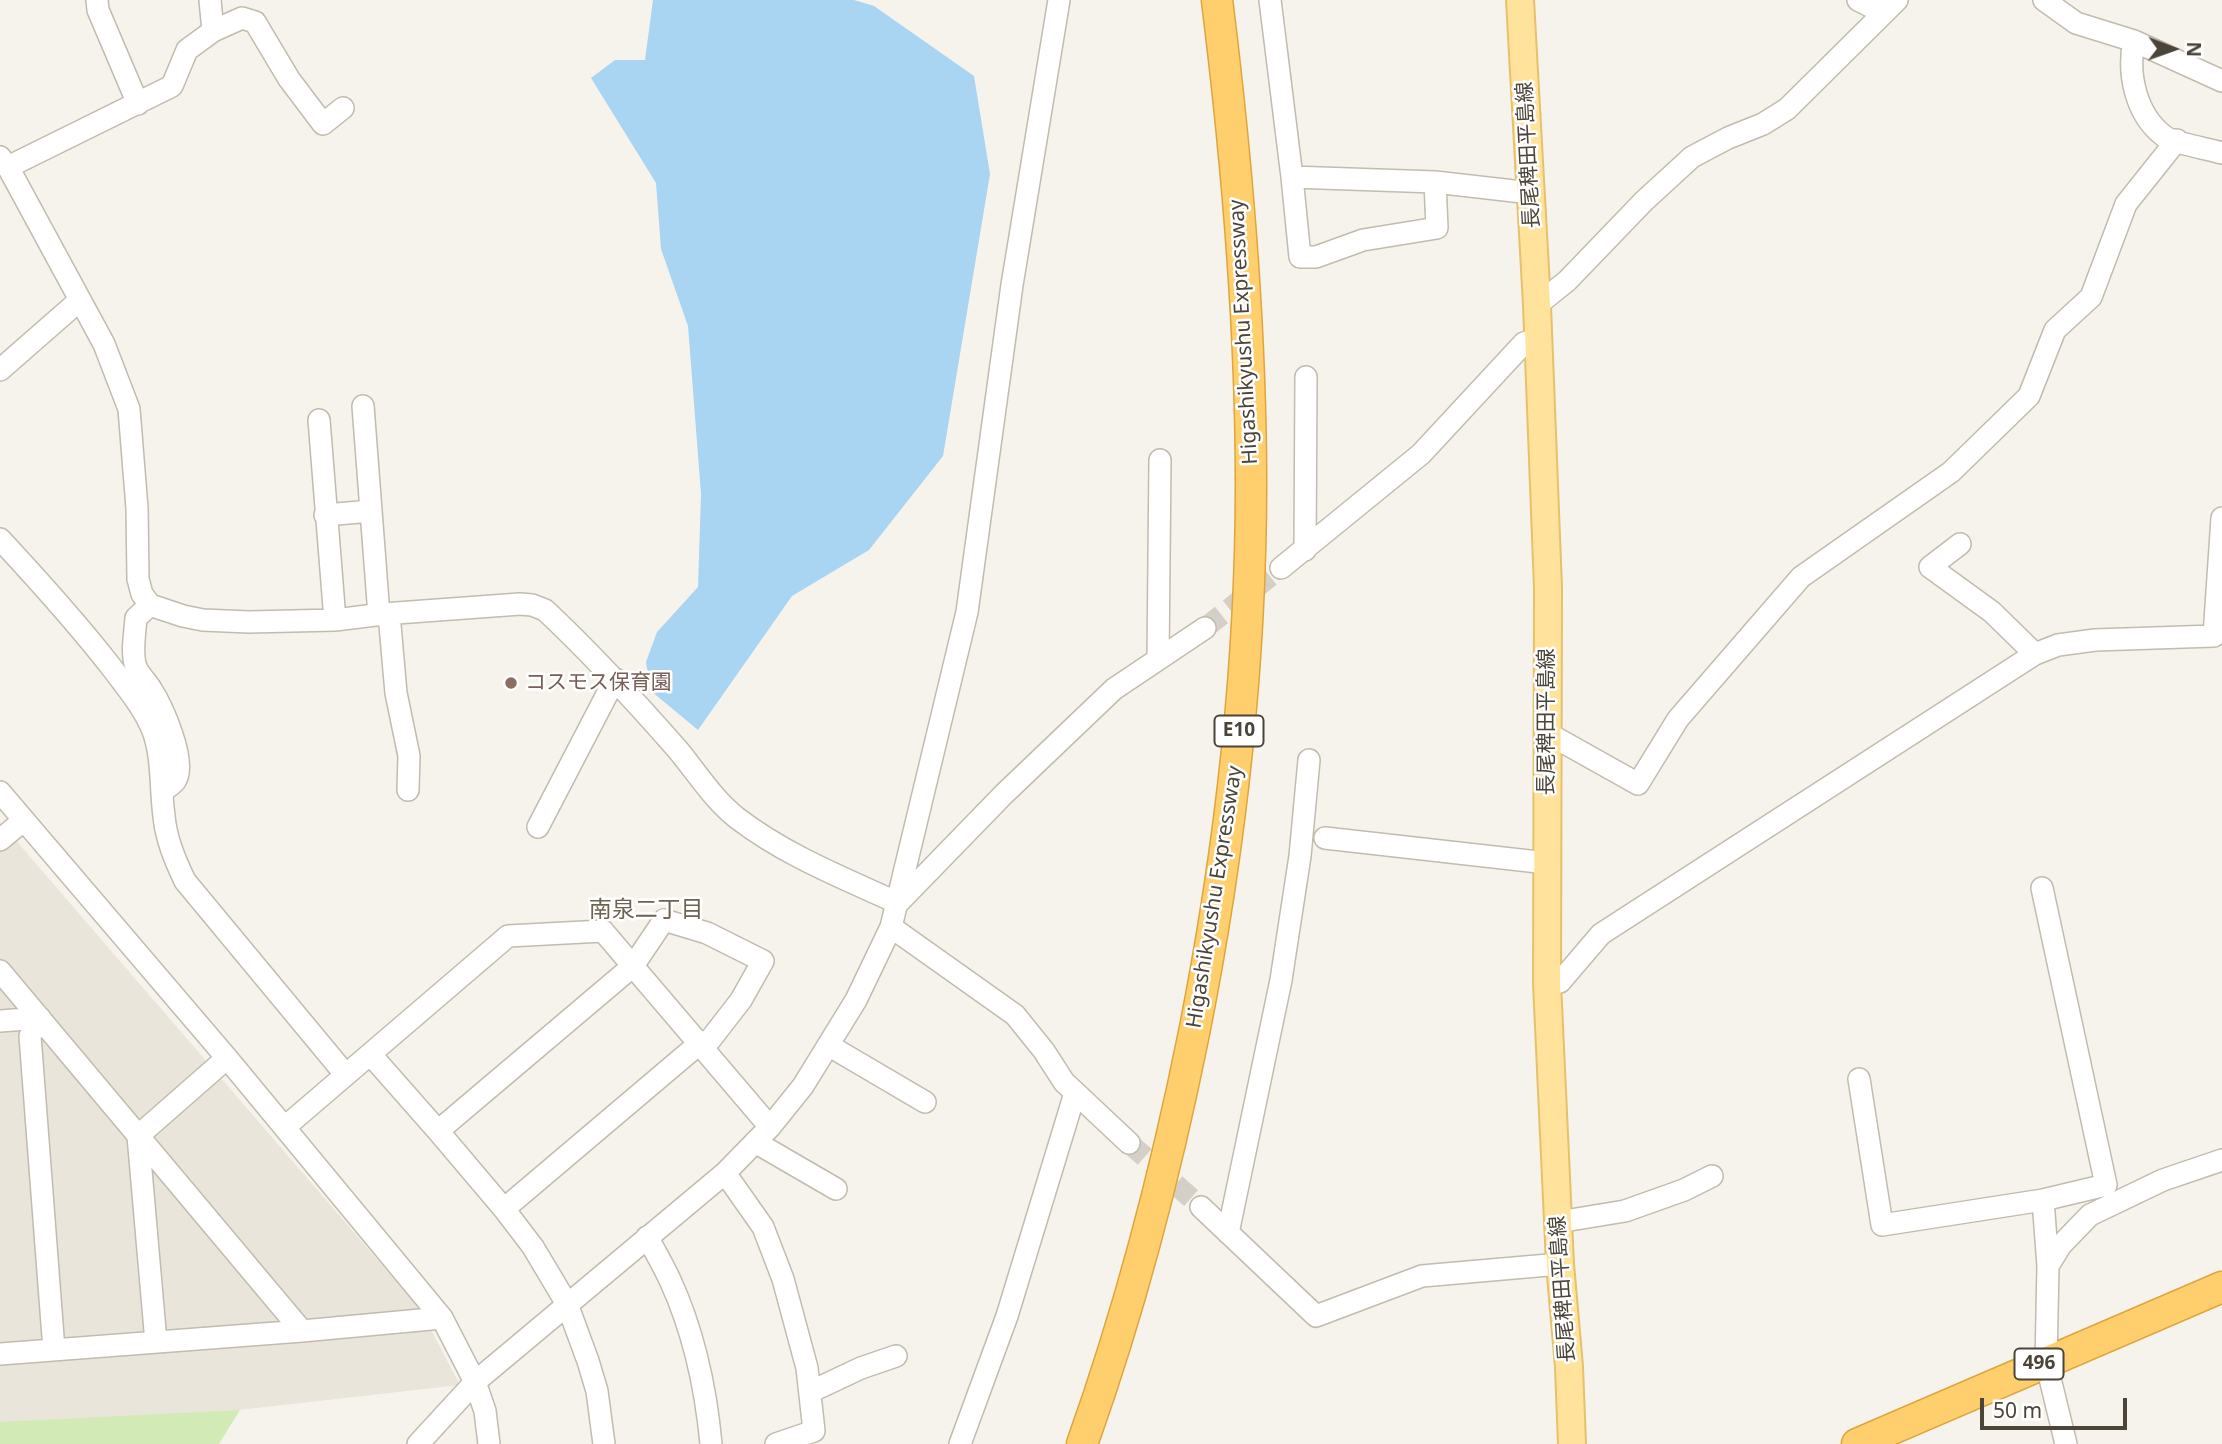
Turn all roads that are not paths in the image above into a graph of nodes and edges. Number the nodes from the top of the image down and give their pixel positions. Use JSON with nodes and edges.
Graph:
{"nodes":[{"id":1,"x":97,"y":0,"type":"edge"},
{"id":2,"x":210,"y":0,"type":"edge"},
{"id":3,"x":1059,"y":0,"type":"edge"},
{"id":4,"x":1217,"y":0,"type":"edge"},
{"id":5,"x":1270,"y":0,"type":"edge"},
{"id":6,"x":1520,"y":0,"type":"edge"},
{"id":7,"x":1858,"y":0,"type":"edge"},
{"id":8,"x":2043,"y":0,"type":"edge"},
{"id":9,"x":1890,"y":7,"type":"edge"},
{"id":10,"x":213,"y":31,"type":"junction"},
{"id":11,"x":2134,"y":41,"type":"junction"},
{"id":12,"x":2222,"y":81,"type":"edge"},
{"id":13,"x":138,"y":104,"type":"junction"},
{"id":14,"x":343,"y":108,"type":"dead end"},
{"id":15,"x":2177,"y":140,"type":"junction"},
{"id":16,"x":2222,"y":153,"type":"edge"},
{"id":17,"x":4,"y":162,"type":"edge"},
{"id":18,"x":1292,"y":177,"type":"junction"},
{"id":19,"x":1435,"y":182,"type":"junction"},
{"id":20,"x":1531,"y":192,"type":"junction"},
{"id":21,"x":79,"y":300,"type":"junction"},
{"id":22,"x":1537,"y":304,"type":"junction"},
{"id":23,"x":1539,"y":339,"type":"junction"},
{"id":24,"x":0,"y":370,"type":"edge"},
{"id":25,"x":1307,"y":377,"type":"dead end"},
{"id":26,"x":363,"y":405,"type":"dead end"},
{"id":27,"x":319,"y":420,"type":"dead end"},
{"id":28,"x":1160,"y":460,"type":"dead end"},
{"id":29,"x":371,"y":511,"type":"junction"},
{"id":30,"x":326,"y":515,"type":"junction"},
{"id":31,"x":2222,"y":518,"type":"edge"},
{"id":32,"x":0,"y":539,"type":"edge"},
{"id":33,"x":1960,"y":544,"type":"dead end"},
{"id":34,"x":1305,"y":550,"type":"junction"},
{"id":35,"x":1281,"y":568,"type":"tunnel mouth"},
{"id":36,"x":150,"y":605,"type":"junction"},
{"id":37,"x":384,"y":614,"type":"junction"},
{"id":38,"x":335,"y":620,"type":"junction"},
{"id":39,"x":1205,"y":628,"type":"tunnel mouth"},
{"id":40,"x":2218,"y":636,"type":"edge"},
{"id":41,"x":2035,"y":654,"type":"junction"},
{"id":42,"x":1158,"y":659,"type":"junction"},
{"id":43,"x":615,"y":679,"type":"junction"},
{"id":44,"x":1547,"y":733,"type":"junction"},
{"id":45,"x":1309,"y":760,"type":"dead end"},
{"id":46,"x":408,"y":790,"type":"dead end"},
{"id":47,"x":0,"y":792,"type":"edge"},
{"id":48,"x":162,"y":792,"type":"junction"},
{"id":49,"x":24,"y":820,"type":"junction"},
{"id":50,"x":538,"y":827,"type":"dead end"},
{"id":51,"x":1325,"y":838,"type":"dead end"},
{"id":52,"x":0,"y":840,"type":"edge"},
{"id":53,"x":1547,"y":863,"type":"junction"},
{"id":54,"x":2042,"y":888,"type":"dead end"},
{"id":55,"x":898,"y":903,"type":"junction"},
{"id":56,"x":891,"y":927,"type":"junction"},
{"id":57,"x":634,"y":966,"type":"junction"},
{"id":58,"x":0,"y":971,"type":"edge"},
{"id":59,"x":1546,"y":983,"type":"junction"},
{"id":60,"x":40,"y":1018,"type":"junction"},
{"id":61,"x":0,"y":1021,"type":"edge"},
{"id":62,"x":700,"y":1043,"type":"junction"},
{"id":63,"x":828,"y":1045,"type":"junction"},
{"id":64,"x":371,"y":1055,"type":"junction"},
{"id":65,"x":227,"y":1058,"type":"junction"},
{"id":66,"x":345,"y":1074,"type":"junction"},
{"id":67,"x":1859,"y":1079,"type":"dead end"},
{"id":68,"x":1075,"y":1093,"type":"junction"},
{"id":69,"x":925,"y":1102,"type":"dead end"},
{"id":70,"x":285,"y":1127,"type":"junction"},
{"id":71,"x":439,"y":1130,"type":"junction"},
{"id":72,"x":762,"y":1134,"type":"junction"},
{"id":73,"x":138,"y":1136,"type":"junction"},
{"id":74,"x":1129,"y":1143,"type":"tunnel mouth"},
{"id":75,"x":2222,"y":1160,"type":"edge"},
{"id":76,"x":725,"y":1173,"type":"junction"},
{"id":77,"x":1712,"y":1176,"type":"dead end"},
{"id":78,"x":836,"y":1189,"type":"dead end"},
{"id":79,"x":2043,"y":1200,"type":"junction"},
{"id":80,"x":1201,"y":1208,"type":"tunnel mouth"},
{"id":81,"x":504,"y":1209,"type":"junction"},
{"id":82,"x":1558,"y":1222,"type":"junction"},
{"id":83,"x":1228,"y":1233,"type":"junction"},
{"id":84,"x":647,"y":1237,"type":"junction"},
{"id":85,"x":1560,"y":1264,"type":"junction"},
{"id":86,"x":2048,"y":1266,"type":"junction"},
{"id":87,"x":2222,"y":1287,"type":"edge"},
{"id":88,"x":567,"y":1304,"type":"junction"},
{"id":89,"x":442,"y":1318,"type":"junction"},
{"id":90,"x":302,"y":1331,"type":"junction"},
{"id":91,"x":156,"y":1342,"type":"junction"},
{"id":92,"x":54,"y":1350,"type":"junction"},
{"id":93,"x":0,"y":1354,"type":"edge"},
{"id":94,"x":896,"y":1356,"type":"dead end"},
{"id":95,"x":2046,"y":1362,"type":"junction"},
{"id":96,"x":475,"y":1382,"type":"junction"},
{"id":97,"x":810,"y":1392,"type":"junction"},
{"id":98,"x":418,"y":1444,"type":"edge"},
{"id":99,"x":489,"y":1444,"type":"edge"},
{"id":100,"x":604,"y":1444,"type":"edge"},
{"id":101,"x":711,"y":1444,"type":"edge"},
{"id":102,"x":776,"y":1444,"type":"edge"},
{"id":103,"x":960,"y":1444,"type":"edge"},
{"id":104,"x":1082,"y":1444,"type":"edge"},
{"id":105,"x":1572,"y":1444,"type":"edge"},
{"id":106,"x":1857,"y":1444,"type":"edge"},
{"id":107,"x":2066,"y":1444,"type":"edge"}],
"edges":[{"from":1,"to":13,"type":"street"},
{"from":2,"to":10,"type":"street"},
{"from":3,"to":55,"type":"street"},
{"from":4,"to":104,"type":"highway","name":"Higashikyushu Expressway","number":"E10"},
{"from":5,"to":18,"type":"street"},
{"from":6,"to":20,"type":"main road","name":"長尾稗田平島線"},
{"from":7,"to":9,"type":"street"},
{"from":8,"to":11,"type":"street"},
{"from":9,"to":22,"type":"street"},
{"from":10,"to":13,"type":"street"},
{"from":10,"to":14,"type":"street"},
{"from":11,"to":12,"type":"street"},
{"from":11,"to":15,"type":"street"},
{"from":13,"to":17,"type":"street"},
{"from":15,"to":16,"type":"street"},
{"from":15,"to":44,"type":"street"},
{"from":17,"to":21,"type":"street"},
{"from":18,"to":19,"type":"street"},
{"from":18,"to":19,"type":"street"},
{"from":19,"to":20,"type":"street"},
{"from":20,"to":22,"type":"main road","name":"長尾稗田平島線"},
{"from":21,"to":24,"type":"street"},
{"from":21,"to":36,"type":"street"},
{"from":22,"to":23,"type":"main road","name":"長尾稗田平島線"},
{"from":23,"to":34,"type":"street"},
{"from":23,"to":44,"type":"main road","name":"長尾稗田平島線"},
{"from":25,"to":34,"type":"street"},
{"from":26,"to":29,"type":"street"},
{"from":27,"to":30,"type":"street"},
{"from":28,"to":42,"type":"street"},
{"from":29,"to":30,"type":"street"},
{"from":29,"to":37,"type":"street"},
{"from":30,"to":38,"type":"street"},
{"from":31,"to":40,"type":"street"},
{"from":32,"to":48,"type":"street"},
{"from":33,"to":41,"type":"street"},
{"from":34,"to":35,"type":"street"},
{"from":36,"to":38,"type":"street"},
{"from":36,"to":48,"type":"street"},
{"from":37,"to":38,"type":"street"},
{"from":37,"to":43,"type":"street"},
{"from":37,"to":46,"type":"street"},
{"from":39,"to":42,"type":"street"},
{"from":40,"to":41,"type":"street"},
{"from":41,"to":59,"type":"street"},
{"from":42,"to":55,"type":"street"},
{"from":43,"to":50,"type":"street"},
{"from":43,"to":55,"type":"street"},
{"from":44,"to":53,"type":"main road","name":"長尾稗田平島線"},
{"from":45,"to":83,"type":"street"},
{"from":47,"to":49,"type":"street"},
{"from":48,"to":66,"type":"street"},
{"from":49,"to":52,"type":"street"},
{"from":49,"to":65,"type":"street"},
{"from":51,"to":53,"type":"street"},
{"from":53,"to":59,"type":"main road","name":"長尾稗田平島線"},
{"from":54,"to":79,"type":"street"},
{"from":55,"to":56,"type":"street"},
{"from":56,"to":63,"type":"street"},
{"from":56,"to":68,"type":"street"},
{"from":57,"to":62,"type":"street"},
{"from":57,"to":62,"type":"street"},
{"from":57,"to":64,"type":"street"},
{"from":57,"to":71,"type":"street"},
{"from":58,"to":60,"type":"street"},
{"from":59,"to":82,"type":"main road","name":"長尾稗田平島線"},
{"from":60,"to":61,"type":"street"},
{"from":60,"to":73,"type":"street"},
{"from":60,"to":92,"type":"street"},
{"from":62,"to":72,"type":"street"},
{"from":62,"to":81,"type":"street"},
{"from":63,"to":69,"type":"street"},
{"from":63,"to":72,"type":"street"},
{"from":64,"to":66,"type":"street"},
{"from":64,"to":71,"type":"street"},
{"from":65,"to":70,"type":"street"},
{"from":65,"to":73,"type":"street"},
{"from":66,"to":70,"type":"street"},
{"from":67,"to":79,"type":"street"},
{"from":68,"to":74,"type":"street"},
{"from":68,"to":103,"type":"street"},
{"from":70,"to":89,"type":"street"},
{"from":71,"to":81,"type":"street"},
{"from":72,"to":76,"type":"street"},
{"from":72,"to":78,"type":"street"},
{"from":73,"to":90,"type":"street"},
{"from":73,"to":91,"type":"street"},
{"from":75,"to":86,"type":"street"},
{"from":76,"to":84,"type":"street"},
{"from":76,"to":97,"type":"street"},
{"from":77,"to":82,"type":"street"},
{"from":79,"to":86,"type":"street"},
{"from":80,"to":83,"type":"street"},
{"from":81,"to":88,"type":"street"},
{"from":82,"to":85,"type":"main road","name":"長尾稗田平島線"},
{"from":83,"to":85,"type":"street"},
{"from":84,"to":88,"type":"street"},
{"from":84,"to":101,"type":"street"},
{"from":85,"to":105,"type":"main road","name":"長尾稗田平島線"},
{"from":86,"to":95,"type":"street"},
{"from":87,"to":95,"type":"highway","number":"496"},
{"from":88,"to":96,"type":"street"},
{"from":88,"to":100,"type":"street"},
{"from":89,"to":90,"type":"street"},
{"from":89,"to":96,"type":"street"},
{"from":90,"to":91,"type":"street"},
{"from":91,"to":92,"type":"street"},
{"from":92,"to":93,"type":"street"},
{"from":94,"to":97,"type":"street"},
{"from":95,"to":106,"type":"highway","number":"496"},
{"from":95,"to":107,"type":"street"},
{"from":96,"to":98,"type":"street"},
{"from":96,"to":99,"type":"street"},
{"from":97,"to":102,"type":"street"}]}
